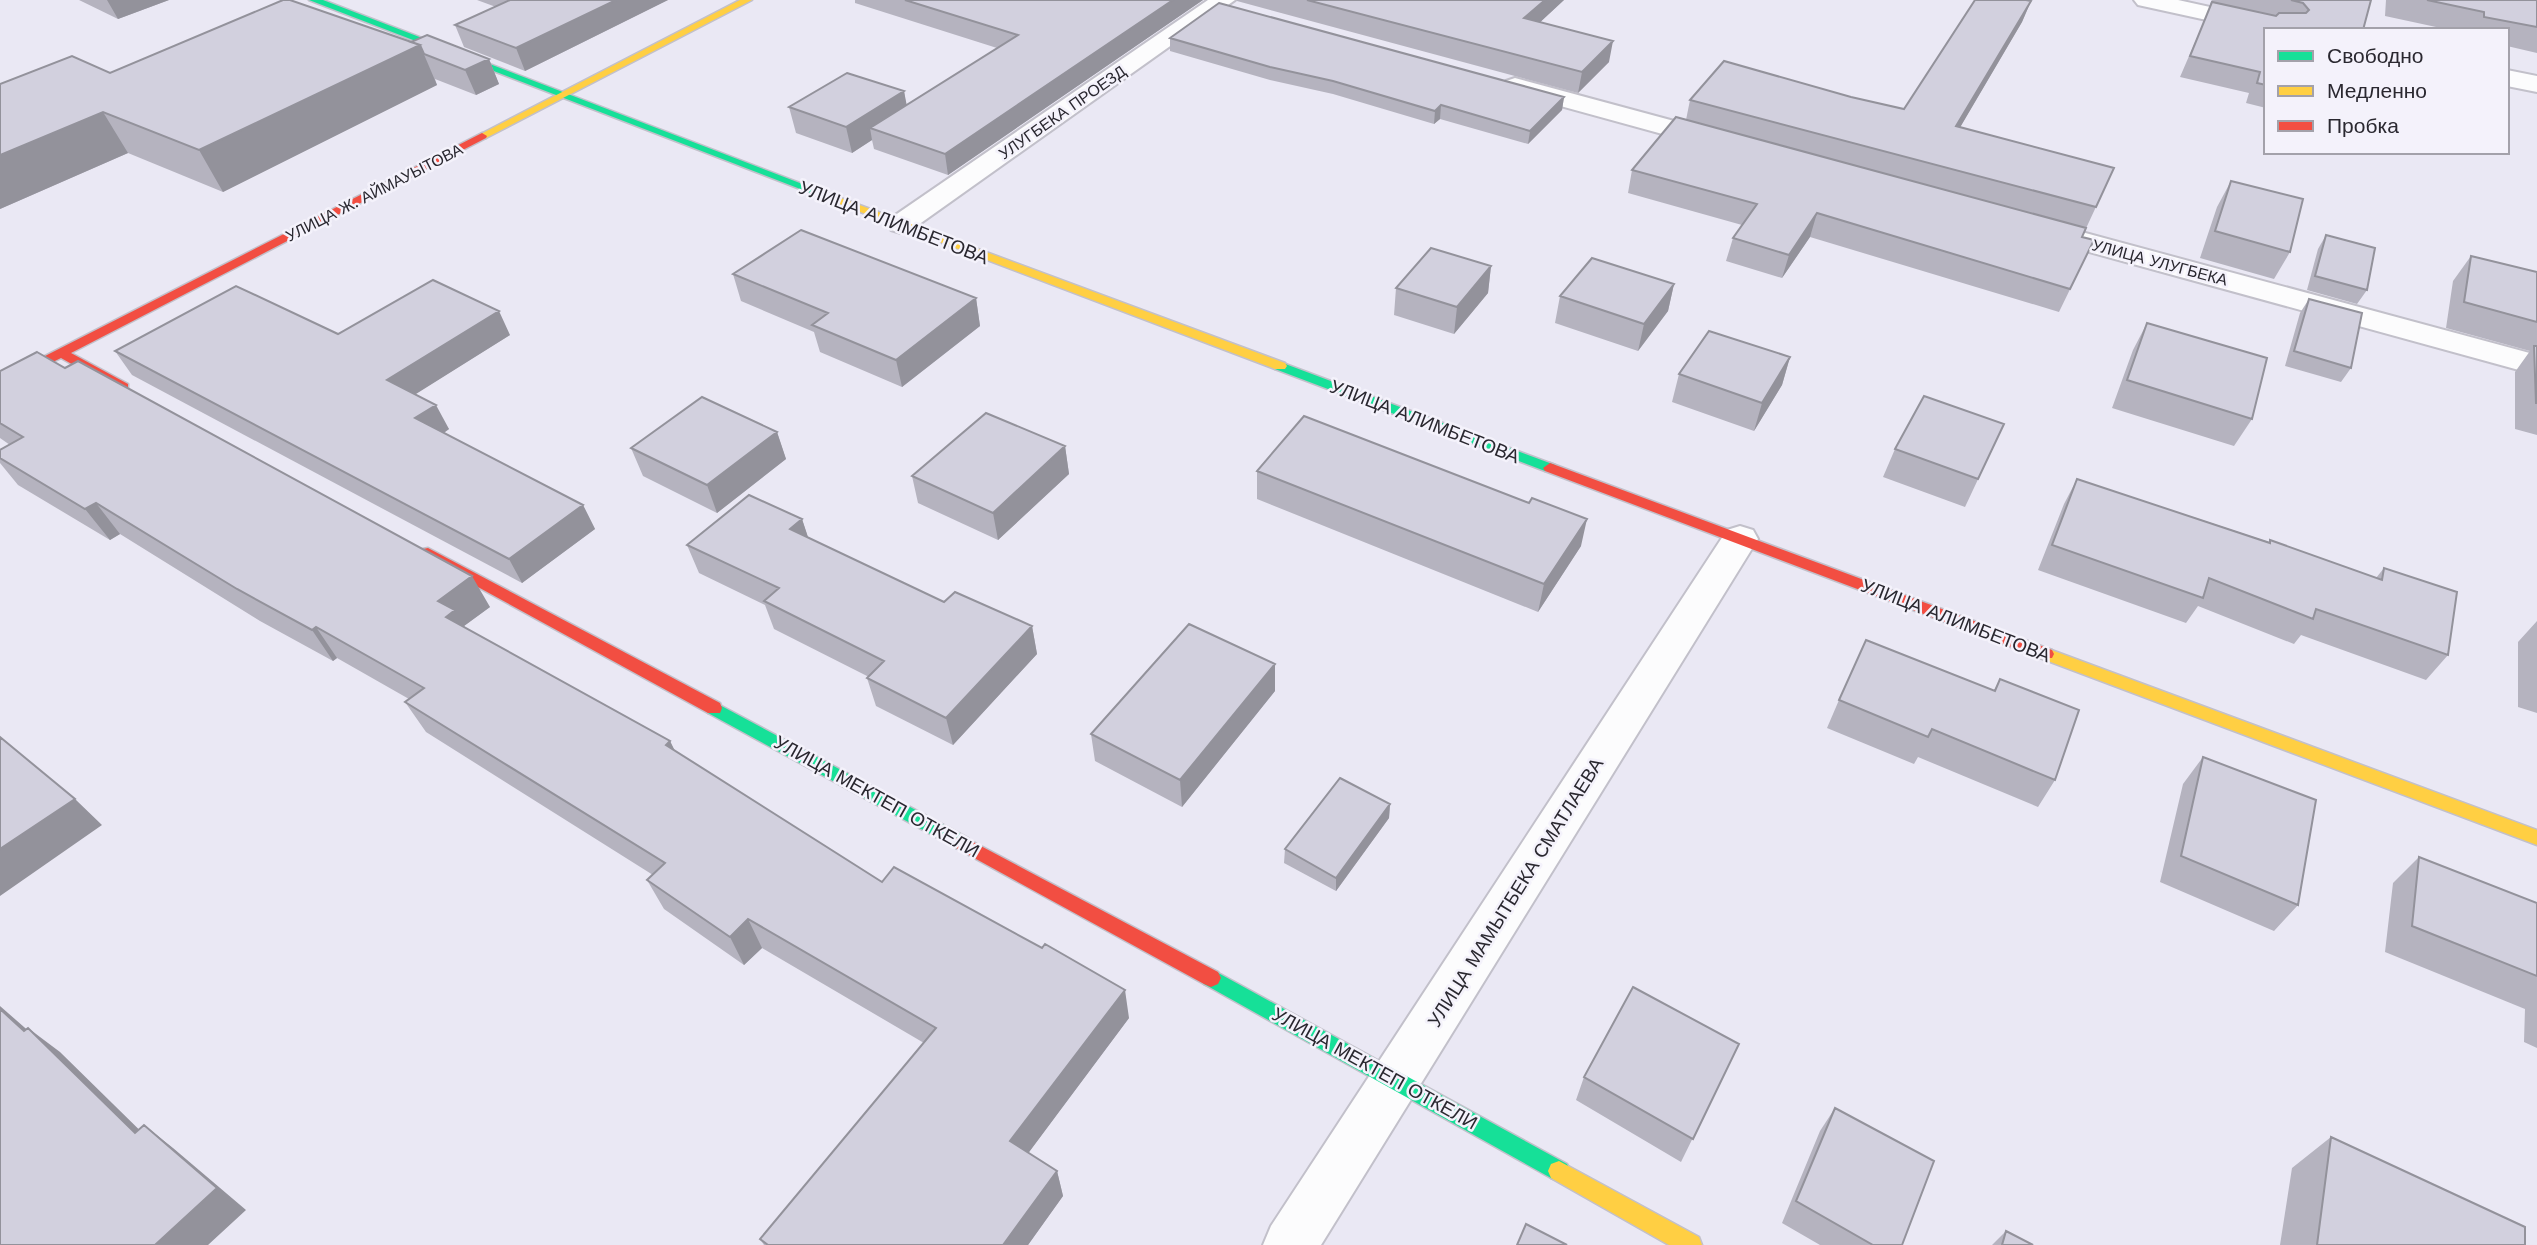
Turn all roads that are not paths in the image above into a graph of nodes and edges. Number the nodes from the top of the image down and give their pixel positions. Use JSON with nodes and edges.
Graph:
{"nodes":[{"id":1,"x":314,"y":0,"type":"edge"},
{"id":2,"x":747,"y":0,"type":"edge"},
{"id":3,"x":2146,"y":0,"type":"edge"},
{"id":4,"x":1227,"y":6,"type":"edge"},
{"id":5,"x":2275,"y":28,"type":"edge"},
{"id":6,"x":1485,"y":78,"type":"edge"},
{"id":7,"x":2509,"y":78,"type":"edge"},
{"id":8,"x":2537,"y":84,"type":"edge"},
{"id":9,"x":560,"y":96,"type":"junction"},
{"id":10,"x":1741,"y":148,"type":"edge"},
{"id":11,"x":2011,"y":222,"type":"edge"},
{"id":12,"x":901,"y":224,"type":"junction"},
{"id":13,"x":61,"y":353,"type":"junction"},
{"id":14,"x":2537,"y":365,"type":"edge"},
{"id":15,"x":0,"y":384,"type":"edge"},
{"id":16,"x":134,"y":393,"type":"edge"},
{"id":17,"x":1740,"y":539,"type":"junction"},
{"id":18,"x":416,"y":546,"type":"edge"},
{"id":19,"x":2537,"y":838,"type":"edge"},
{"id":20,"x":1397,"y":1079,"type":"junction"},
{"id":21,"x":1290,"y":1245,"type":"edge"},
{"id":22,"x":1691,"y":1245,"type":"edge"}],
"edges":[{"from":1,"to":9,"type":"street","name":"УЛИЦА АЛИМБЕТОВА"},
{"from":2,"to":9,"type":"street","name":"УЛИЦА Ж. АЙМАУЫТОВА"},
{"from":3,"to":5,"type":"street"},
{"from":4,"to":12,"type":"street","name":"УЛУГБЕКА ПРОЕЗД"},
{"from":6,"to":10,"type":"street"},
{"from":7,"to":8,"type":"street"},
{"from":9,"to":12,"type":"street","name":"УЛИЦА АЛИМБЕТОВА"},
{"from":9,"to":13,"type":"street","name":"УЛИЦА Ж. АЙМАУЫТОВА"},
{"from":11,"to":14,"type":"street","name":"УЛИЦА УЛУГБЕКА"},
{"from":12,"to":17,"type":"street","name":"УЛИЦА АЛИМБЕТОВА"},
{"from":13,"to":15,"type":"street","name":"УЛИЦА Ж. АЙМАУЫТОВА"},
{"from":13,"to":16,"type":"street"},
{"from":17,"to":19,"type":"street","name":"УЛИЦА АЛИМБЕТОВА"},
{"from":17,"to":20,"type":"street","name":"УЛИЦА МАМЫТБЕКА СМАТЛАЕВА"},
{"from":18,"to":20,"type":"street","name":"УЛИЦА МЕКТЕП ОТКЕЛИ"},
{"from":20,"to":21,"type":"street","name":"УЛИЦА МАМЫТБЕКА СМАТЛАЕВА"},
{"from":20,"to":22,"type":"street","name":"УЛИЦА МЕКТЕП ОТКЕЛИ"}]}
